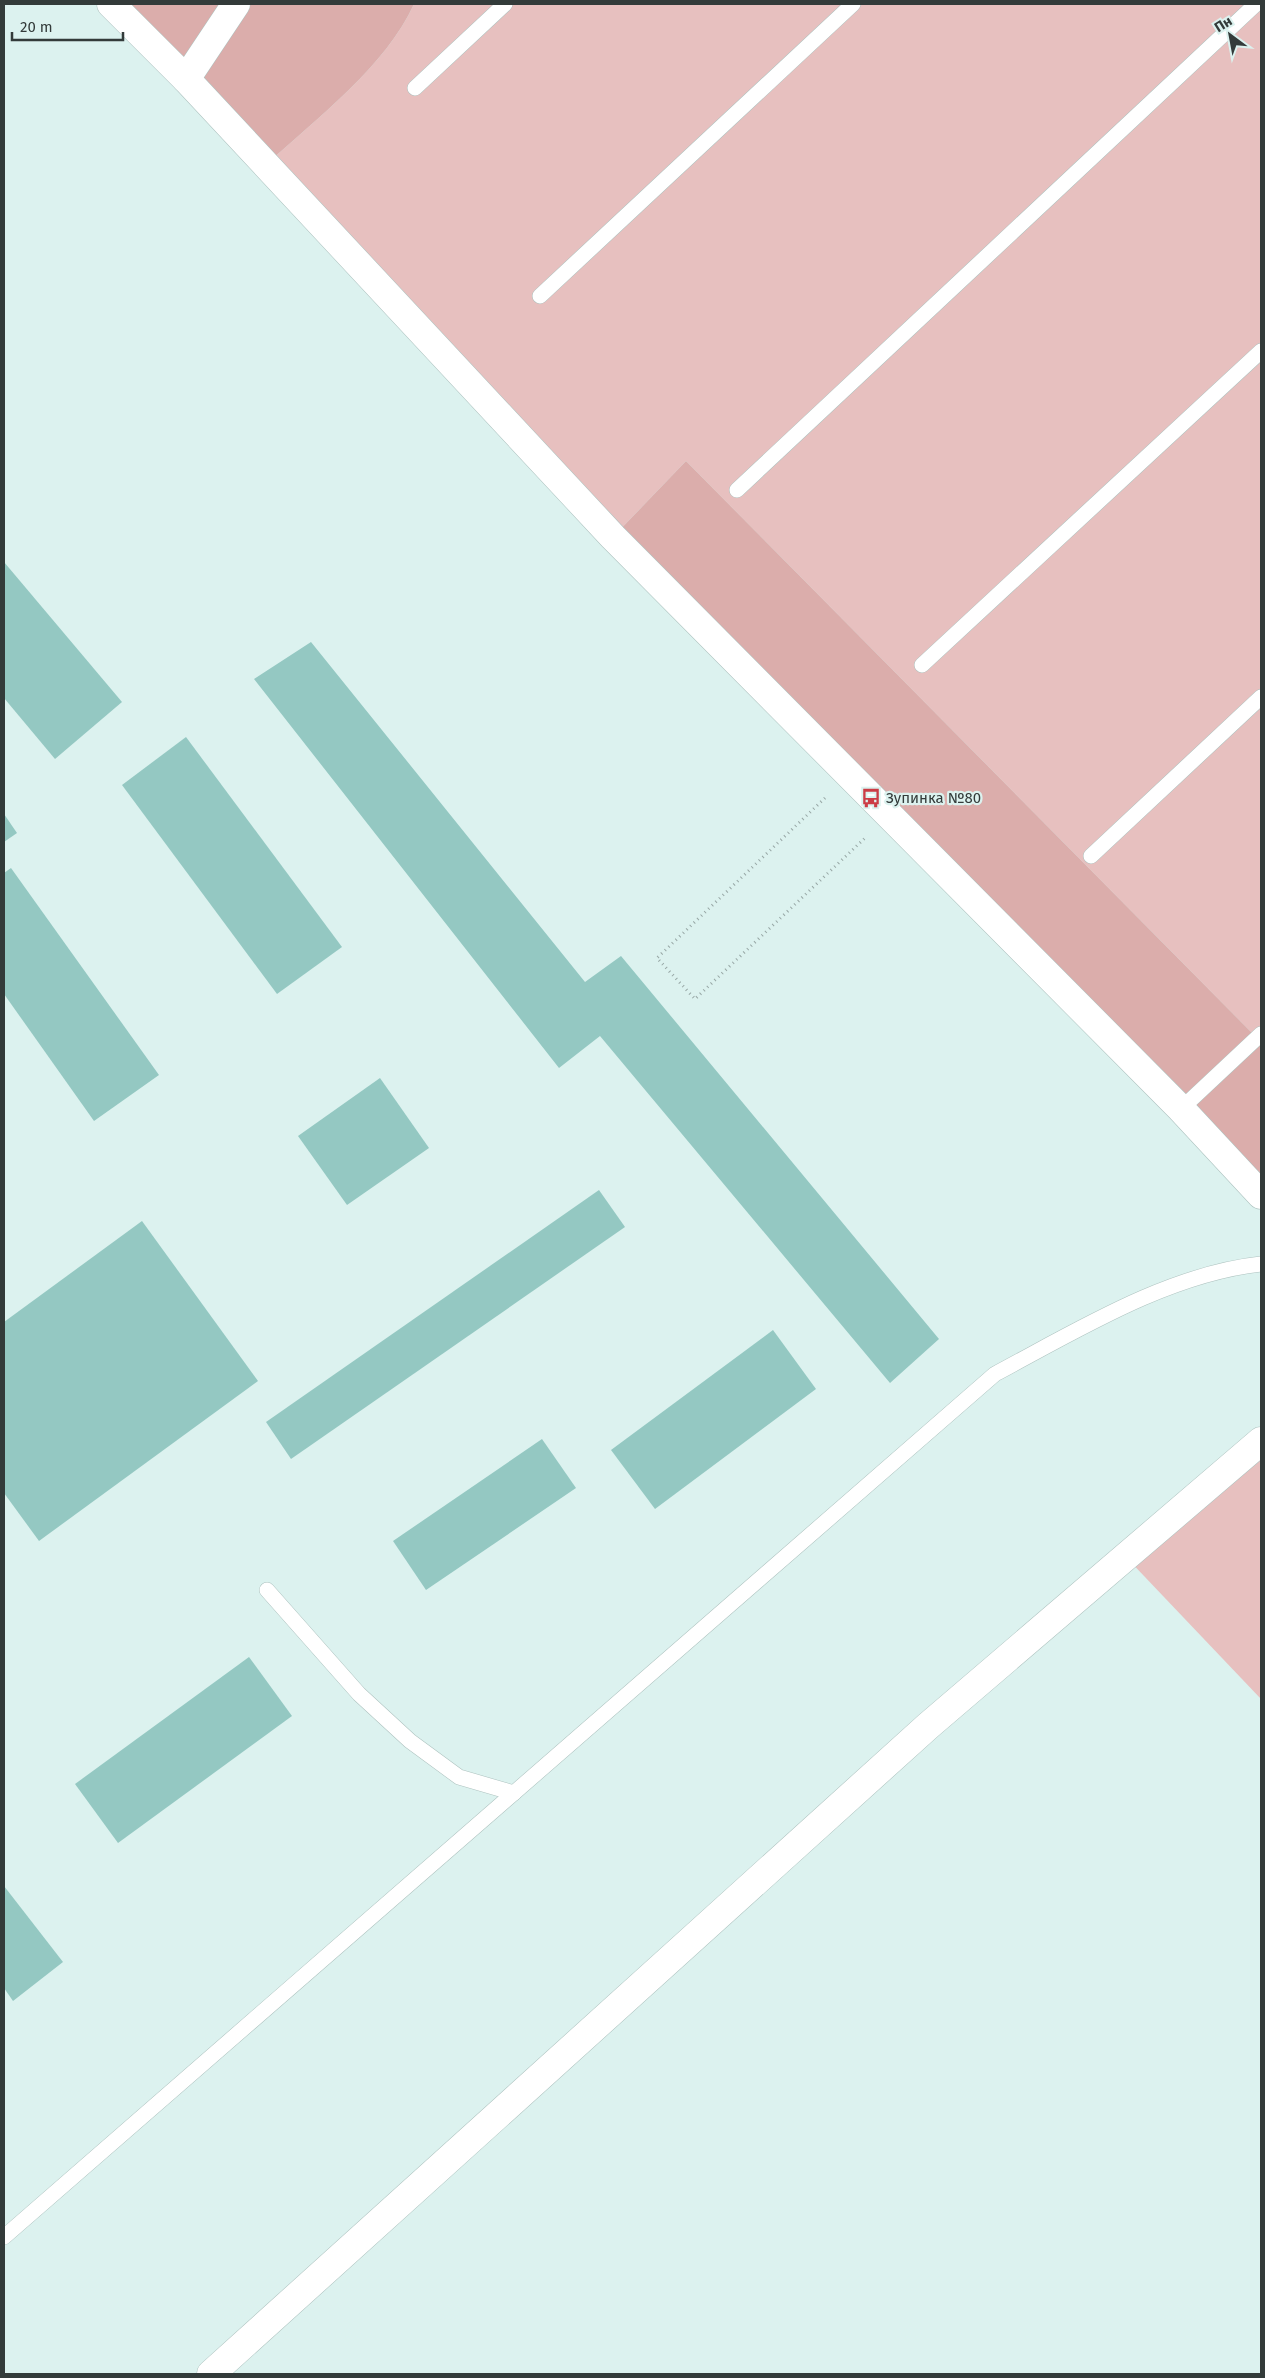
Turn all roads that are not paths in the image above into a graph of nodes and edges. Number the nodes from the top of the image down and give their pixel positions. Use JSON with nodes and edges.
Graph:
{"nodes":[{"id":1,"x":111,"y":4,"type":"edge"},
{"id":2,"x":236,"y":4,"type":"edge"},
{"id":3,"x":505,"y":4,"type":"edge"},
{"id":4,"x":853,"y":4,"type":"edge"},
{"id":5,"x":1256,"y":4,"type":"edge"},
{"id":6,"x":186,"y":78,"type":"junction"},
{"id":7,"x":415,"y":88,"type":"dead end"},
{"id":8,"x":540,"y":296,"type":"dead end"},
{"id":9,"x":1261,"y":351,"type":"edge"},
{"id":10,"x":737,"y":490,"type":"dead end"},
{"id":11,"x":922,"y":665,"type":"dead end"},
{"id":12,"x":1261,"y":697,"type":"edge"},
{"id":13,"x":1092,"y":856,"type":"dead end"},
{"id":14,"x":1261,"y":1034,"type":"edge"},
{"id":15,"x":1181,"y":1109,"type":"junction"},
{"id":16,"x":1261,"y":1195,"type":"edge"},
{"id":17,"x":1261,"y":1264,"type":"edge"},
{"id":18,"x":1261,"y":1441,"type":"edge"},
{"id":19,"x":267,"y":1590,"type":"dead end"},
{"id":20,"x":514,"y":1793,"type":"junction"},
{"id":21,"x":4,"y":2237,"type":"edge"},
{"id":22,"x":211,"y":2374,"type":"edge"}],
"edges":[{"from":1,"to":6,"type":"street"},
{"from":2,"to":6,"type":"street"},
{"from":3,"to":7,"type":"lane"},
{"from":4,"to":8,"type":"lane"},
{"from":5,"to":10,"type":"lane"},
{"from":6,"to":15,"type":"street"},
{"from":9,"to":11,"type":"lane"},
{"from":12,"to":13,"type":"lane"},
{"from":14,"to":15,"type":"lane"},
{"from":15,"to":16,"type":"street"},
{"from":17,"to":20,"type":"lane"},
{"from":18,"to":22,"type":"street"},
{"from":19,"to":20,"type":"lane"},
{"from":20,"to":21,"type":"lane"}]}
